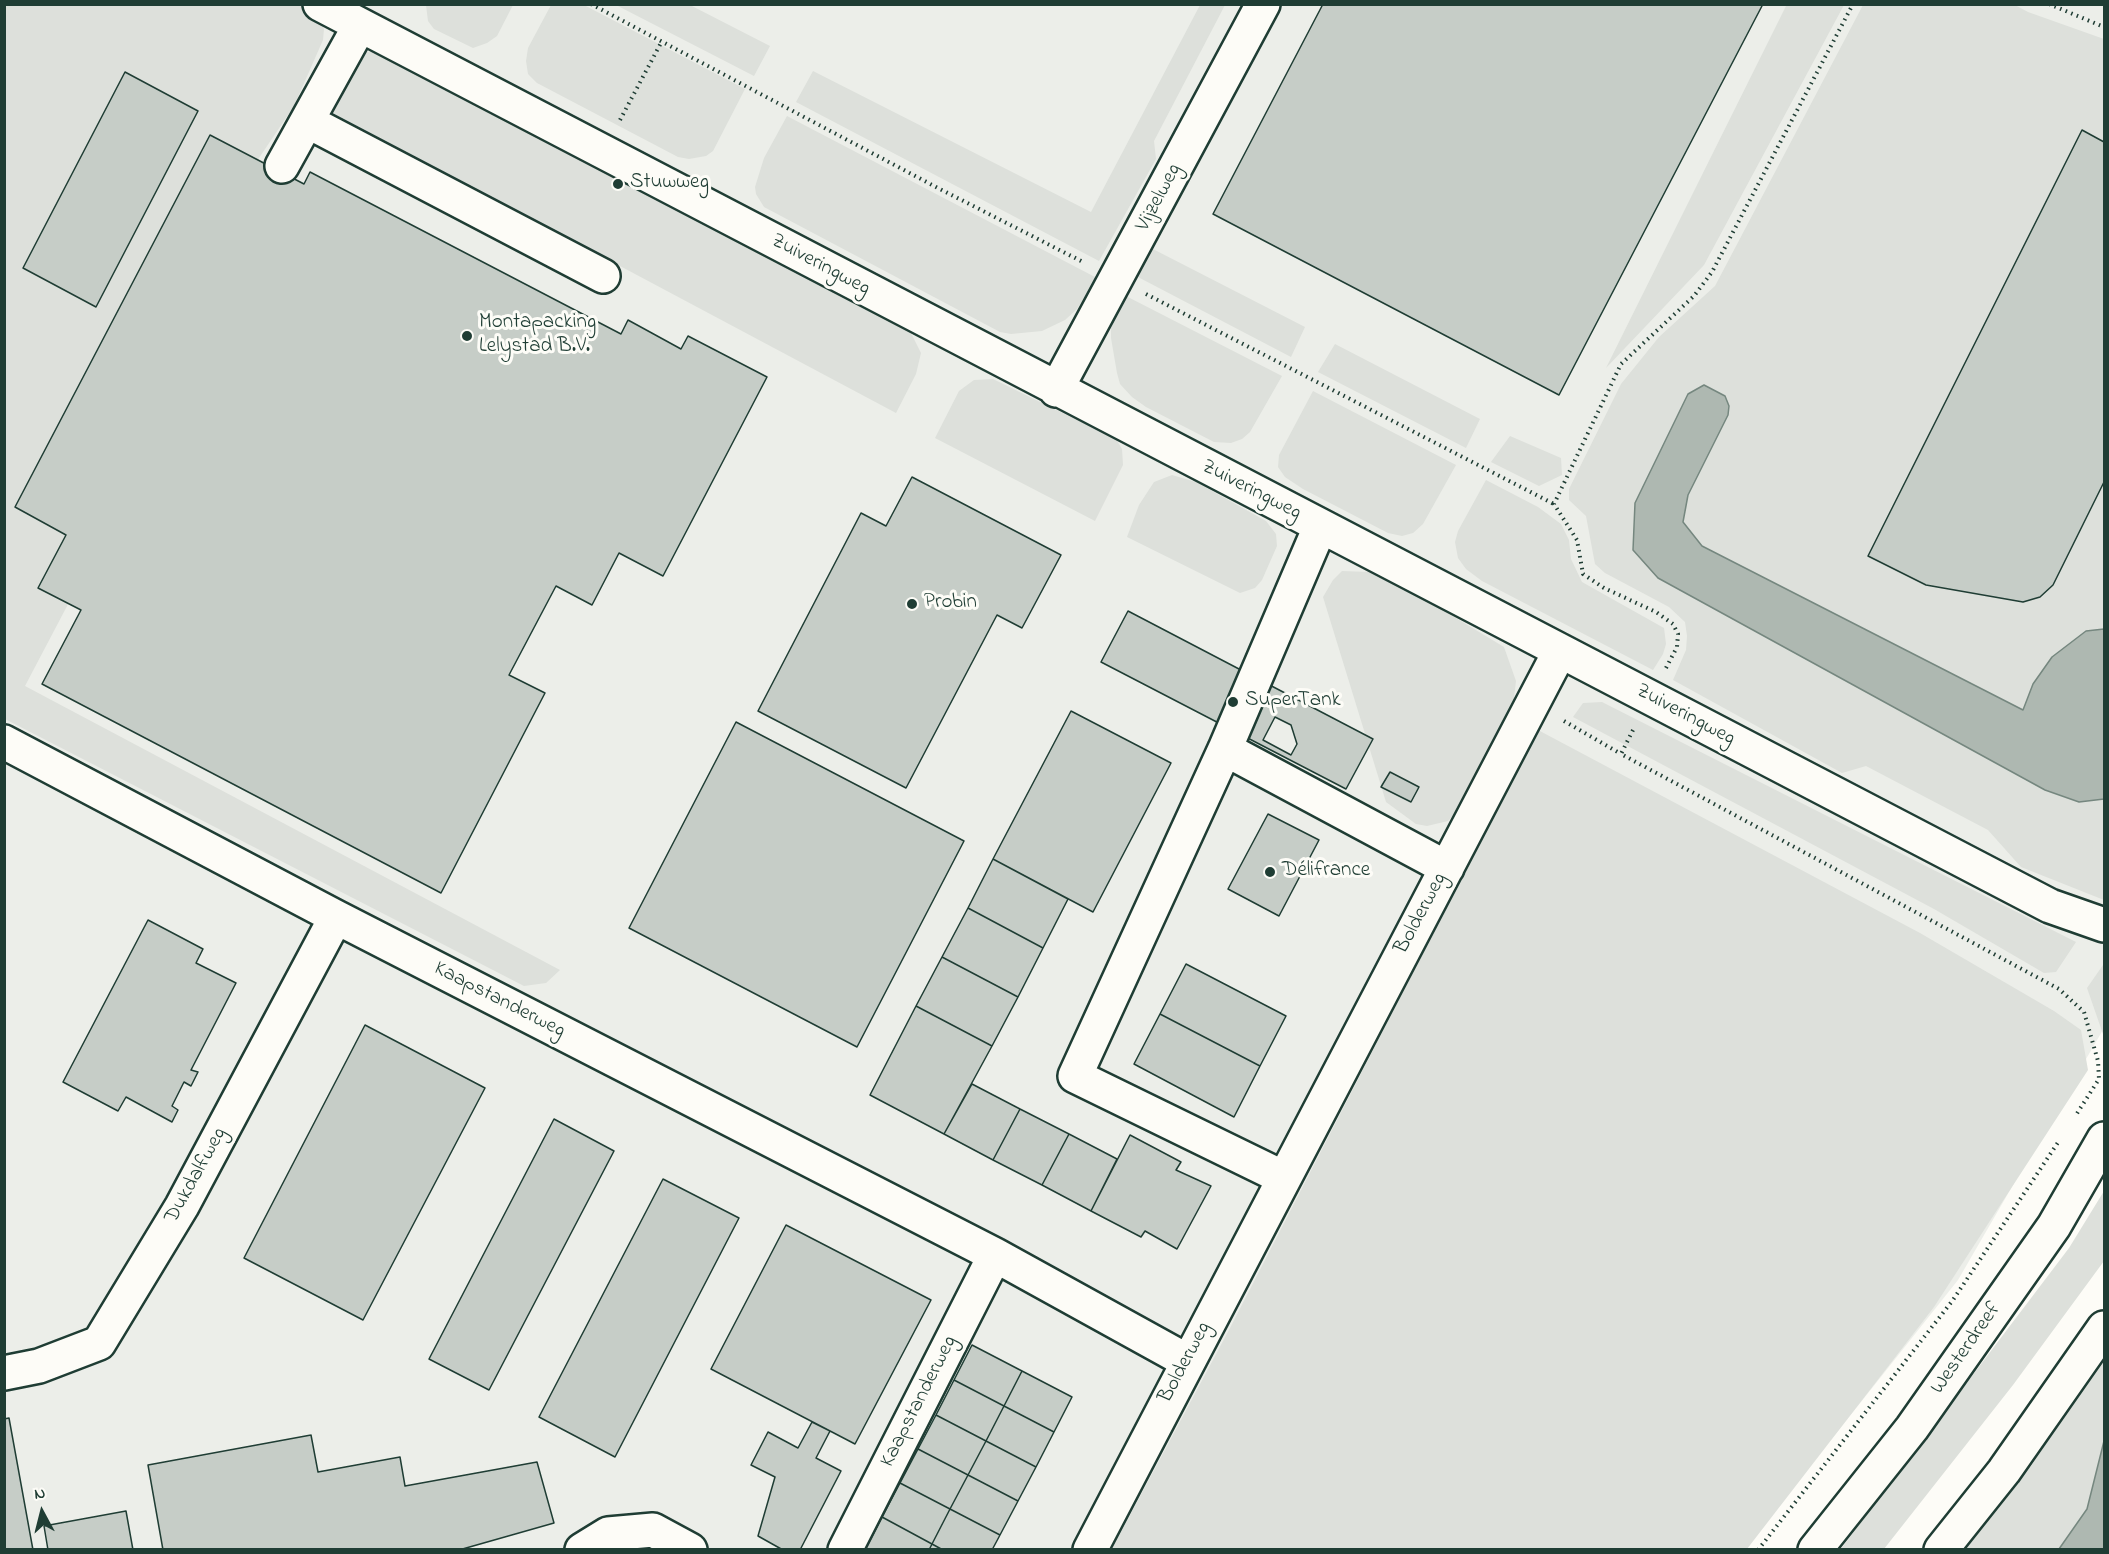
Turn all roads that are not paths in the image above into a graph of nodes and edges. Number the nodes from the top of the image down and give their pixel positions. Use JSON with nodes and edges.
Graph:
{"nodes":[{"id":1,"x":320,"y":4,"type":"edge"},
{"id":2,"x":1263,"y":4,"type":"edge"},
{"id":3,"x":360,"y":26,"type":"junction"},
{"id":4,"x":307,"y":121,"type":"junction"},
{"id":5,"x":282,"y":166,"type":"dead end"},
{"id":6,"x":603,"y":276,"type":"dead end"},
{"id":7,"x":1056,"y":390,"type":"junction"},
{"id":8,"x":1320,"y":527,"type":"junction"},
{"id":9,"x":1560,"y":651,"type":"junction"},
{"id":10,"x":4,"y":742,"type":"edge"},
{"id":11,"x":1225,"y":749,"type":"junction"},
{"id":12,"x":1447,"y":868,"type":"junction"},
{"id":13,"x":2050,"y":906,"type":"junction"},
{"id":14,"x":336,"y":917,"type":"junction"},
{"id":15,"x":2104,"y":925,"type":"edge"},
{"id":16,"x":2104,"y":949,"type":"edge"},
{"id":17,"x":2104,"y":1139,"type":"edge"},
{"id":18,"x":1284,"y":1178,"type":"junction"},
{"id":19,"x":996,"y":1255,"type":"junction"},
{"id":20,"x":2104,"y":1328,"type":"edge"},
{"id":21,"x":1187,"y":1361,"type":"junction"},
{"id":22,"x":4,"y":1373,"type":"edge"},
{"id":23,"x":582,"y":1550,"type":"edge"},
{"id":24,"x":690,"y":1550,"type":"edge"},
{"id":25,"x":845,"y":1550,"type":"edge"},
{"id":26,"x":1090,"y":1550,"type":"edge"},
{"id":27,"x":1815,"y":1550,"type":"edge"},
{"id":28,"x":1941,"y":1550,"type":"edge"}],
"edges":[{"from":1,"to":3,"type":"street","name":"Zuiveringweg"},
{"from":2,"to":7,"type":"street","name":"Vijzelweg"},
{"from":3,"to":4,"type":"street"},
{"from":3,"to":7,"type":"street","name":"Zuiveringweg"},
{"from":4,"to":5,"type":"street"},
{"from":4,"to":6,"type":"street"},
{"from":7,"to":8,"type":"street","name":"Zuiveringweg"},
{"from":8,"to":9,"type":"street","name":"Zuiveringweg"},
{"from":8,"to":11,"type":"street","name":"Zuiveringweg"},
{"from":9,"to":12,"type":"street","name":"Bolderweg"},
{"from":9,"to":13,"type":"street","name":"Zuiveringweg"},
{"from":10,"to":14,"type":"street","name":"Kaapstanderweg"},
{"from":11,"to":12,"type":"street"},
{"from":11,"to":18,"type":"street"},
{"from":12,"to":18,"type":"street","name":"Bolderweg"},
{"from":13,"to":15,"type":"street","name":"Zuiveringweg"},
{"from":13,"to":16,"type":"street","name":"Zuiveringweg"},
{"from":14,"to":19,"type":"street","name":"Kaapstanderweg"},
{"from":14,"to":22,"type":"street","name":"Dukdalfweg"},
{"from":17,"to":27,"type":"street","name":"Westerdreef"},
{"from":18,"to":21,"type":"street","name":"Bolderweg"},
{"from":19,"to":21,"type":"street","name":"Kaapstanderweg"},
{"from":19,"to":25,"type":"street","name":"Kaapstanderweg"},
{"from":20,"to":28,"type":"street"},
{"from":21,"to":26,"type":"street","name":"Bolderweg"},
{"from":23,"to":24,"type":"street"}]}
